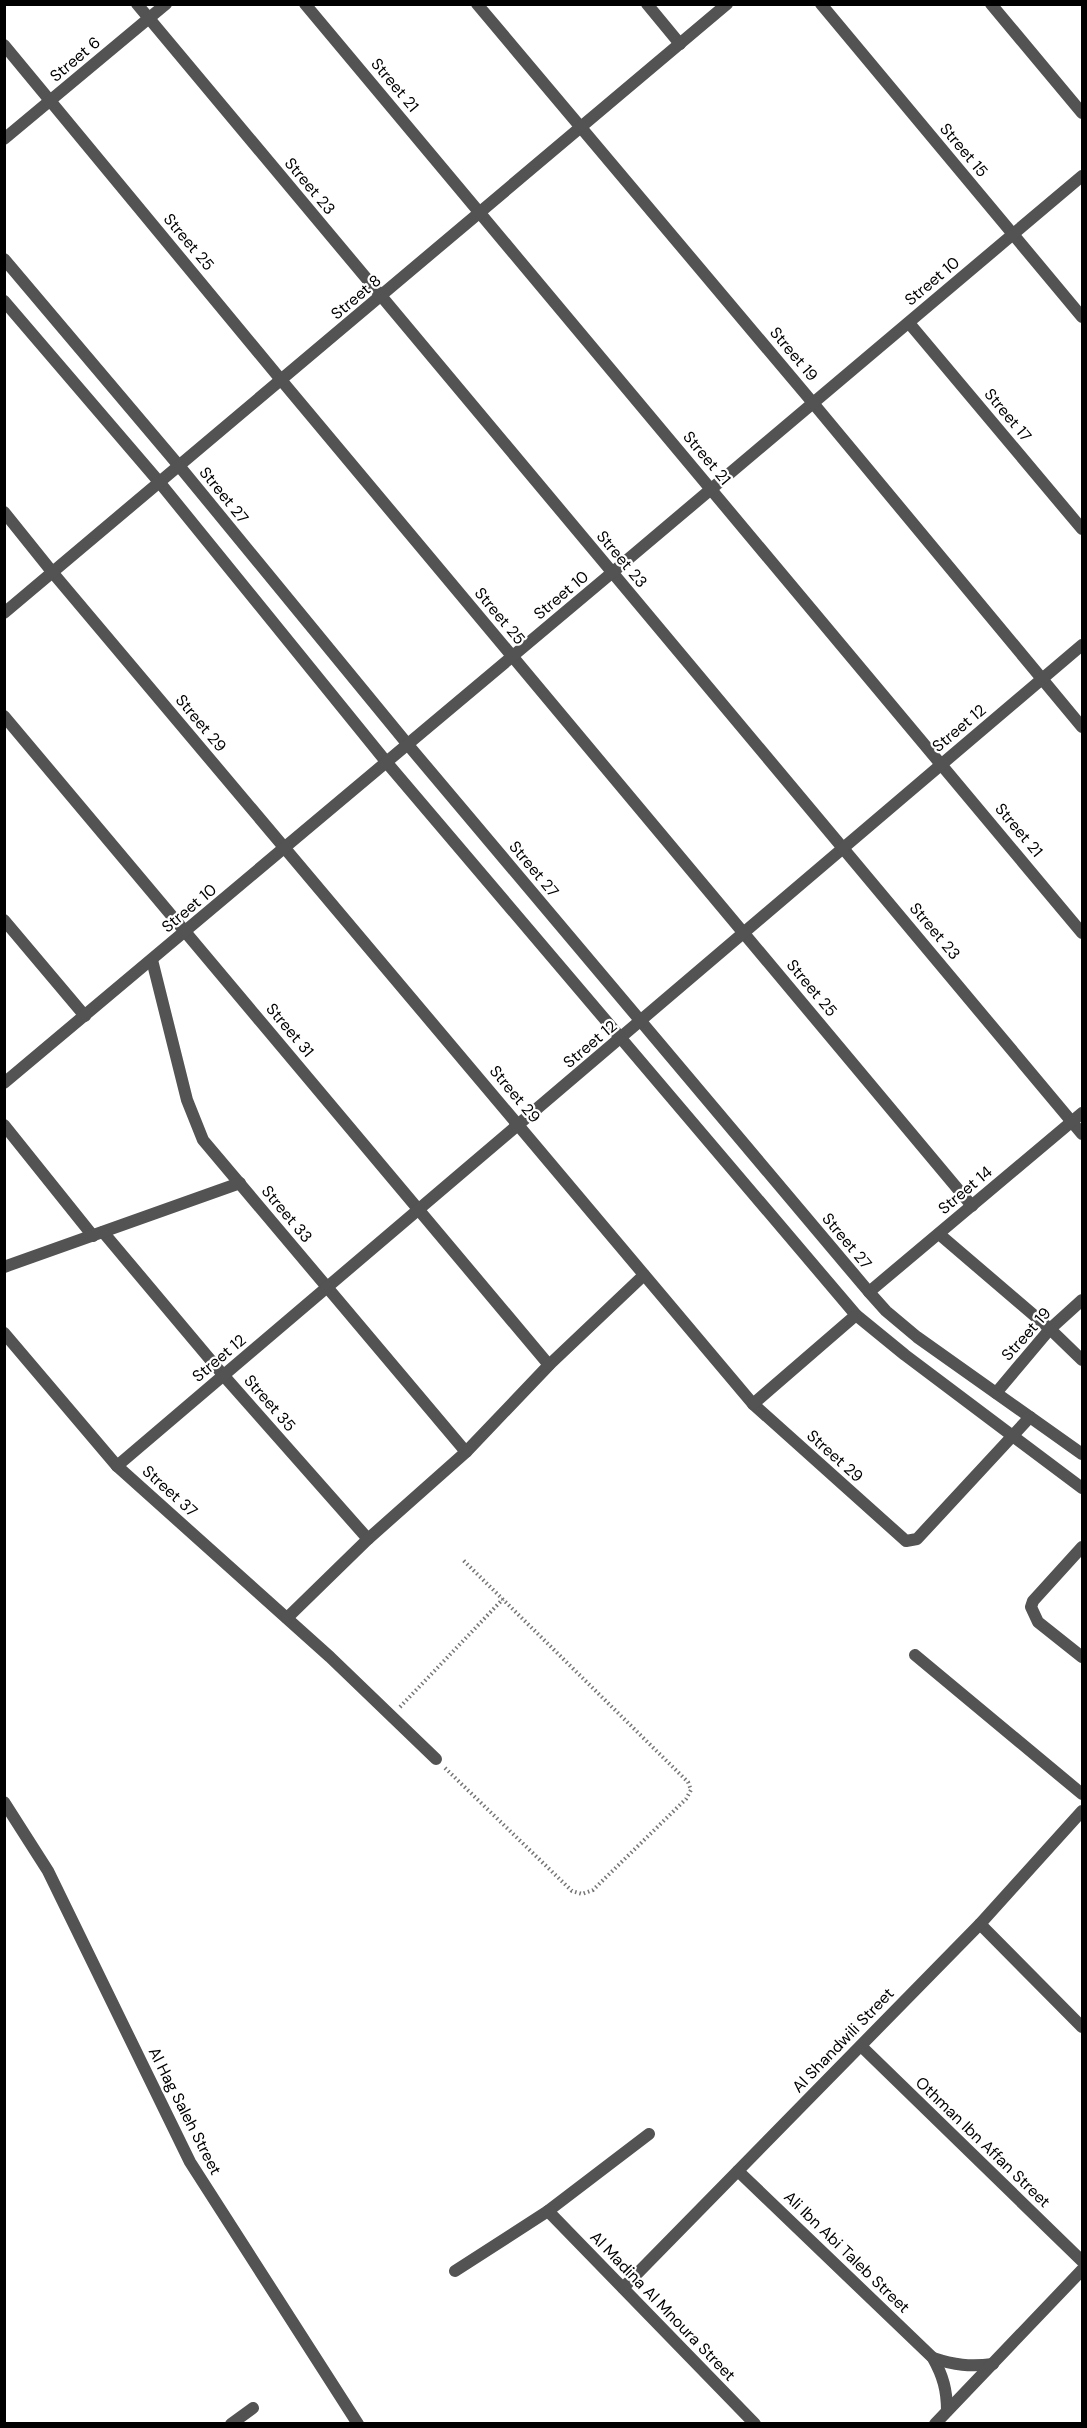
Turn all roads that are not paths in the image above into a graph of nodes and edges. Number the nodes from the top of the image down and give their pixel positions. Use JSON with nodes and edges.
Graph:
{"nodes":[{"id":1,"x":137,"y":4,"type":"edge"},
{"id":2,"x":166,"y":4,"type":"edge"},
{"id":3,"x":305,"y":4,"type":"edge"},
{"id":4,"x":477,"y":4,"type":"edge"},
{"id":5,"x":647,"y":4,"type":"edge"},
{"id":6,"x":727,"y":4,"type":"edge"},
{"id":7,"x":821,"y":4,"type":"edge"},
{"id":8,"x":991,"y":4,"type":"edge"},
{"id":9,"x":149,"y":19,"type":"junction"},
{"id":10,"x":680,"y":44,"type":"junction"},
{"id":11,"x":4,"y":45,"type":"edge"},
{"id":12,"x":51,"y":101,"type":"junction"},
{"id":13,"x":1083,"y":113,"type":"edge"},
{"id":14,"x":581,"y":128,"type":"junction"},
{"id":15,"x":4,"y":139,"type":"edge"},
{"id":16,"x":1083,"y":176,"type":"edge"},
{"id":17,"x":481,"y":213,"type":"junction"},
{"id":18,"x":1013,"y":234,"type":"junction"},
{"id":19,"x":4,"y":259,"type":"edge"},
{"id":20,"x":382,"y":297,"type":"junction"},
{"id":21,"x":4,"y":302,"type":"edge"},
{"id":22,"x":1083,"y":316,"type":"edge"},
{"id":23,"x":909,"y":323,"type":"junction"},
{"id":24,"x":282,"y":381,"type":"junction"},
{"id":25,"x":813,"y":403,"type":"junction"},
{"id":26,"x":180,"y":466,"type":"junction"},
{"id":27,"x":160,"y":483,"type":"junction"},
{"id":28,"x":711,"y":488,"type":"junction"},
{"id":29,"x":4,"y":512,"type":"edge"},
{"id":30,"x":1083,"y":529,"type":"edge"},
{"id":31,"x":53,"y":573,"type":"junction"},
{"id":32,"x":612,"y":573,"type":"junction"},
{"id":33,"x":4,"y":613,"type":"edge"},
{"id":34,"x":1083,"y":645,"type":"edge"},
{"id":35,"x":513,"y":657,"type":"junction"},
{"id":36,"x":1042,"y":679,"type":"junction"},
{"id":37,"x":4,"y":716,"type":"edge"},
{"id":38,"x":1083,"y":727,"type":"edge"},
{"id":39,"x":409,"y":746,"type":"junction"},
{"id":40,"x":388,"y":764,"type":"junction"},
{"id":41,"x":942,"y":764,"type":"junction"},
{"id":42,"x":843,"y":848,"type":"junction"},
{"id":43,"x":285,"y":849,"type":"junction"},
{"id":44,"x":4,"y":920,"type":"edge"},
{"id":45,"x":186,"y":932,"type":"junction"},
{"id":46,"x":743,"y":932,"type":"junction"},
{"id":47,"x":1083,"y":933,"type":"edge"},
{"id":48,"x":152,"y":960,"type":"junction"},
{"id":49,"x":85,"y":1016,"type":"junction"},
{"id":50,"x":641,"y":1022,"type":"junction"},
{"id":51,"x":623,"y":1038,"type":"junction"},
{"id":52,"x":4,"y":1083,"type":"edge"},
{"id":53,"x":1083,"y":1113,"type":"edge"},
{"id":54,"x":1072,"y":1122,"type":"junction"},
{"id":55,"x":4,"y":1125,"type":"edge"},
{"id":56,"x":520,"y":1125,"type":"junction"},
{"id":57,"x":1083,"y":1134,"type":"edge"},
{"id":58,"x":240,"y":1183,"type":"junction"},
{"id":59,"x":972,"y":1206,"type":"junction"},
{"id":60,"x":420,"y":1210,"type":"junction"},
{"id":61,"x":98,"y":1234,"type":"junction"},
{"id":62,"x":939,"y":1234,"type":"junction"},
{"id":63,"x":4,"y":1267,"type":"edge"},
{"id":64,"x":644,"y":1275,"type":"junction"},
{"id":65,"x":328,"y":1288,"type":"junction"},
{"id":66,"x":869,"y":1292,"type":"junction"},
{"id":67,"x":1083,"y":1300,"type":"edge"},
{"id":68,"x":856,"y":1315,"type":"junction"},
{"id":69,"x":1050,"y":1329,"type":"junction"},
{"id":70,"x":4,"y":1334,"type":"edge"},
{"id":71,"x":1083,"y":1360,"type":"edge"},
{"id":72,"x":549,"y":1365,"type":"junction"},
{"id":73,"x":224,"y":1376,"type":"junction"},
{"id":74,"x":996,"y":1393,"type":"junction"},
{"id":75,"x":753,"y":1404,"type":"junction"},
{"id":76,"x":1030,"y":1417,"type":"junction"},
{"id":77,"x":1012,"y":1437,"type":"junction"},
{"id":78,"x":466,"y":1452,"type":"junction"},
{"id":79,"x":1083,"y":1454,"type":"edge"},
{"id":80,"x":117,"y":1466,"type":"junction"},
{"id":81,"x":1083,"y":1488,"type":"edge"},
{"id":82,"x":368,"y":1539,"type":"junction"},
{"id":83,"x":1083,"y":1547,"type":"edge"},
{"id":84,"x":287,"y":1618,"type":"junction"},
{"id":85,"x":915,"y":1655,"type":"dead end"},
{"id":86,"x":1083,"y":1657,"type":"edge"},
{"id":87,"x":436,"y":1759,"type":"road end"},
{"id":88,"x":1083,"y":1794,"type":"edge"},
{"id":89,"x":4,"y":1802,"type":"edge"},
{"id":90,"x":1083,"y":1811,"type":"edge"},
{"id":91,"x":980,"y":1924,"type":"junction"},
{"id":92,"x":1083,"y":2027,"type":"edge"},
{"id":93,"x":861,"y":2046,"type":"junction"},
{"id":94,"x":649,"y":2134,"type":"dead end"},
{"id":95,"x":738,"y":2171,"type":"junction"},
{"id":96,"x":548,"y":2211,"type":"junction"},
{"id":97,"x":1083,"y":2261,"type":"edge"},
{"id":98,"x":1083,"y":2270,"type":"edge"},
{"id":99,"x":455,"y":2271,"type":"dead end"},
{"id":100,"x":623,"y":2288,"type":"junction"},
{"id":101,"x":933,"y":2358,"type":"junction"},
{"id":102,"x":993,"y":2364,"type":"junction"},
{"id":103,"x":253,"y":2408,"type":"dead end"},
{"id":104,"x":946,"y":2411,"type":"junction"},
{"id":105,"x":231,"y":2424,"type":"edge"},
{"id":106,"x":358,"y":2424,"type":"edge"},
{"id":107,"x":755,"y":2424,"type":"edge"},
{"id":108,"x":934,"y":2424,"type":"edge"}],
"edges":[{"from":1,"to":9,"type":"street","name":"Street 23"},
{"from":2,"to":9,"type":"street","name":"Street 6"},
{"from":3,"to":17,"type":"street","name":"Street 21"},
{"from":4,"to":14,"type":"street","name":"Street 19"},
{"from":5,"to":10,"type":"street"},
{"from":6,"to":10,"type":"street","name":"Street 8"},
{"from":7,"to":18,"type":"street","name":"Street 15"},
{"from":8,"to":13,"type":"street"},
{"from":9,"to":12,"type":"street","name":"Street 6"},
{"from":9,"to":20,"type":"street","name":"Street 23"},
{"from":10,"to":14,"type":"street","name":"Street 8"},
{"from":11,"to":12,"type":"street","name":"Street 25"},
{"from":12,"to":15,"type":"street","name":"Street 6"},
{"from":12,"to":24,"type":"street","name":"Street 25"},
{"from":14,"to":17,"type":"street","name":"Street 8"},
{"from":14,"to":25,"type":"street","name":"Street 19"},
{"from":16,"to":18,"type":"street","name":"Street 10"},
{"from":17,"to":20,"type":"street","name":"Street 8"},
{"from":17,"to":28,"type":"street","name":"Street 21"},
{"from":18,"to":22,"type":"street","name":"Street 15"},
{"from":18,"to":23,"type":"street","name":"Street 10"},
{"from":19,"to":26,"type":"street","name":"Street 27"},
{"from":20,"to":24,"type":"street","name":"Street 8"},
{"from":20,"to":32,"type":"street","name":"Street 23"},
{"from":21,"to":27,"type":"street"},
{"from":23,"to":25,"type":"street","name":"Street 10"},
{"from":23,"to":30,"type":"street","name":"Street 17"},
{"from":24,"to":26,"type":"street","name":"Street 8"},
{"from":24,"to":35,"type":"street","name":"Street 25"},
{"from":25,"to":28,"type":"street","name":"Street 10"},
{"from":25,"to":36,"type":"street","name":"Street 19"},
{"from":26,"to":27,"type":"street","name":"Street 8"},
{"from":26,"to":39,"type":"street","name":"Street 27"},
{"from":27,"to":31,"type":"street","name":"Street 8"},
{"from":27,"to":40,"type":"street"},
{"from":28,"to":32,"type":"street","name":"Street 10"},
{"from":28,"to":41,"type":"street","name":"Street 21"},
{"from":29,"to":31,"type":"street","name":"Street 29"},
{"from":31,"to":33,"type":"street","name":"Street 8"},
{"from":31,"to":43,"type":"street","name":"Street 29"},
{"from":32,"to":35,"type":"street","name":"Street 10"},
{"from":32,"to":42,"type":"street","name":"Street 23"},
{"from":34,"to":36,"type":"street","name":"Street 12"},
{"from":35,"to":39,"type":"street","name":"Street 10"},
{"from":35,"to":46,"type":"street","name":"Street 25"},
{"from":36,"to":38,"type":"street","name":"Street 19"},
{"from":36,"to":41,"type":"street","name":"Street 12"},
{"from":37,"to":45,"type":"street","name":"Street 31"},
{"from":39,"to":40,"type":"street","name":"Street 10"},
{"from":39,"to":50,"type":"street","name":"Street 27"},
{"from":40,"to":43,"type":"street","name":"Street 10"},
{"from":40,"to":51,"type":"street"},
{"from":41,"to":42,"type":"street","name":"Street 12"},
{"from":41,"to":47,"type":"street","name":"Street 21"},
{"from":42,"to":46,"type":"street","name":"Street 12"},
{"from":42,"to":54,"type":"street","name":"Street 23"},
{"from":43,"to":45,"type":"street","name":"Street 10"},
{"from":43,"to":56,"type":"street","name":"Street 29"},
{"from":44,"to":49,"type":"street"},
{"from":45,"to":48,"type":"street","name":"Street 10"},
{"from":45,"to":60,"type":"street","name":"Street 31"},
{"from":46,"to":50,"type":"street","name":"Street 12"},
{"from":46,"to":59,"type":"street","name":"Street 25"},
{"from":48,"to":49,"type":"street","name":"Street 10"},
{"from":48,"to":58,"type":"street","name":"Street 33"},
{"from":49,"to":52,"type":"street","name":"Street 10"},
{"from":50,"to":51,"type":"street","name":"Street 12"},
{"from":50,"to":66,"type":"street","name":"Street 27"},
{"from":51,"to":56,"type":"street","name":"Street 12"},
{"from":51,"to":68,"type":"street"},
{"from":53,"to":54,"type":"street","name":"Street 14"},
{"from":54,"to":57,"type":"street","name":"Street 23"},
{"from":54,"to":59,"type":"street","name":"Street 14"},
{"from":55,"to":61,"type":"street","name":"Street 35"},
{"from":56,"to":60,"type":"street","name":"Street 12"},
{"from":56,"to":64,"type":"street","name":"Street 29"},
{"from":58,"to":61,"type":"street"},
{"from":58,"to":65,"type":"street","name":"Street 33"},
{"from":59,"to":62,"type":"street","name":"Street 14"},
{"from":60,"to":65,"type":"street","name":"Street 12"},
{"from":60,"to":72,"type":"street","name":"Street 31"},
{"from":61,"to":63,"type":"street"},
{"from":61,"to":73,"type":"street","name":"Street 35"},
{"from":62,"to":66,"type":"street","name":"Street 14"},
{"from":62,"to":69,"type":"street"},
{"from":64,"to":72,"type":"street"},
{"from":64,"to":75,"type":"street","name":"Street 29"},
{"from":65,"to":73,"type":"street","name":"Street 12"},
{"from":65,"to":78,"type":"street","name":"Street 33"},
{"from":66,"to":74,"type":"street","name":"Street 27"},
{"from":67,"to":69,"type":"street","name":"Street 19"},
{"from":68,"to":75,"type":"street"},
{"from":68,"to":77,"type":"street"},
{"from":69,"to":71,"type":"street"},
{"from":69,"to":74,"type":"street","name":"Street 19"},
{"from":70,"to":80,"type":"street","name":"Street 37"},
{"from":72,"to":78,"type":"street"},
{"from":73,"to":80,"type":"street","name":"Street 12"},
{"from":73,"to":82,"type":"street","name":"Street 35"},
{"from":74,"to":76,"type":"street","name":"Street 27"},
{"from":75,"to":77,"type":"street","name":"Street 29"},
{"from":76,"to":77,"type":"street","name":"Street 29"},
{"from":76,"to":79,"type":"street","name":"Street 27"},
{"from":77,"to":81,"type":"street"},
{"from":78,"to":82,"type":"street"},
{"from":80,"to":84,"type":"street","name":"Street 37"},
{"from":82,"to":84,"type":"street"},
{"from":83,"to":86,"type":"street"},
{"from":84,"to":87,"type":"street","name":"Street 37"},
{"from":85,"to":88,"type":"street"},
{"from":89,"to":106,"type":"street","name":"Al Hag Saleh Street"},
{"from":90,"to":91,"type":"street","name":"Al Shandwili Street"},
{"from":91,"to":92,"type":"street"},
{"from":91,"to":93,"type":"street","name":"Al Shandwili Street"},
{"from":93,"to":95,"type":"street","name":"Al Shandwili Street"},
{"from":93,"to":97,"type":"street","name":"Othman Ibn Affan Street"},
{"from":94,"to":96,"type":"street"},
{"from":95,"to":100,"type":"street","name":"Al Shandwili Street"},
{"from":95,"to":101,"type":"street","name":"Ali Ibn Abi Taleb Street"},
{"from":96,"to":99,"type":"street"},
{"from":96,"to":100,"type":"street","name":"Al Madina Al Mnoura Street"},
{"from":98,"to":102,"type":"street"},
{"from":100,"to":107,"type":"street","name":"Al Madina Al Mnoura Street"},
{"from":101,"to":102,"type":"street"},
{"from":101,"to":104,"type":"street","name":"Ali Ibn Abi Taleb Street"},
{"from":102,"to":104,"type":"street"},
{"from":103,"to":105,"type":"street"},
{"from":104,"to":108,"type":"street"}]}
